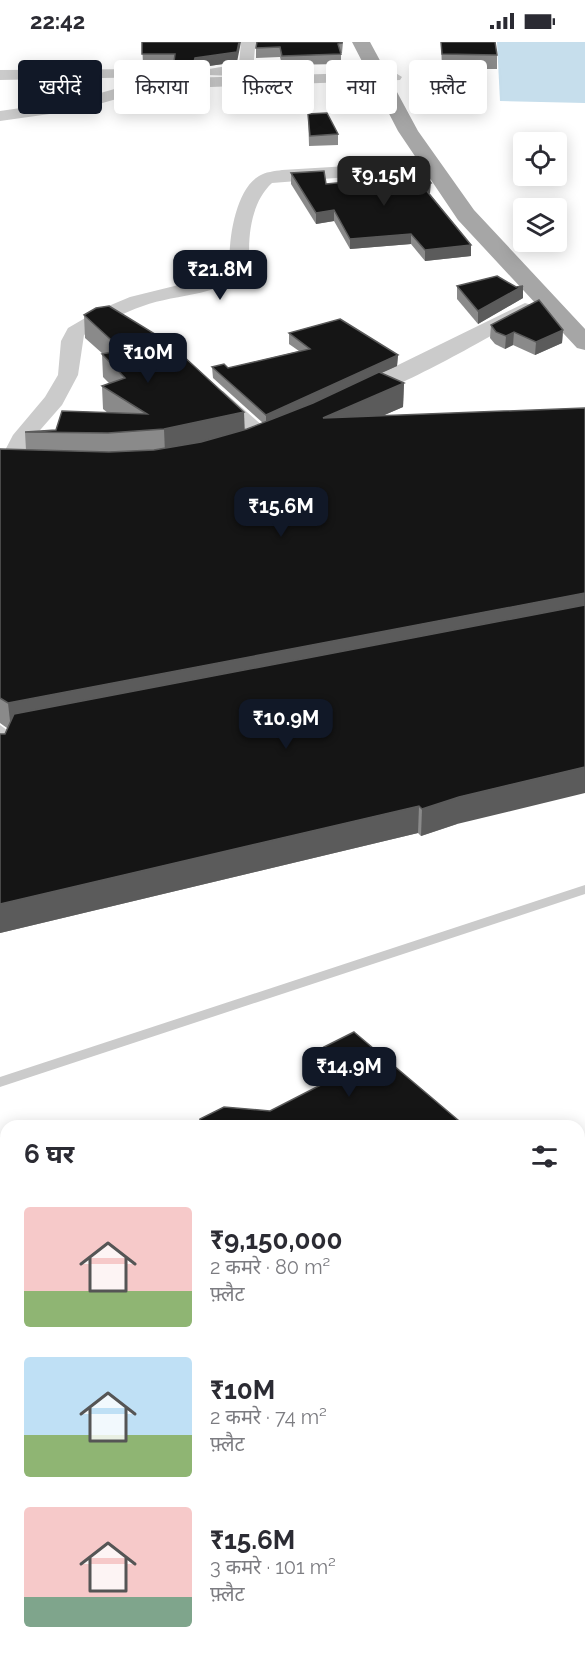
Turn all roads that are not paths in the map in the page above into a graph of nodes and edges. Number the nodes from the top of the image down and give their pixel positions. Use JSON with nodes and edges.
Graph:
{"nodes":[{"id":1,"x":259,"y":42,"type":"edge"},
{"id":2,"x":361,"y":42,"type":"edge"},
{"id":3,"x":377,"y":42,"type":"edge"},
{"id":4,"x":374,"y":60,"type":"edge"},
{"id":5,"x":382,"y":60,"type":"edge"},
{"id":6,"x":0,"y":75,"type":"edge"},
{"id":7,"x":326,"y":79,"type":"edge"},
{"id":8,"x":397,"y":91,"type":"edge"},
{"id":9,"x":397,"y":103,"type":"edge"},
{"id":10,"x":0,"y":116,"type":"edge"},
{"id":11,"x":431,"y":166,"type":"junction"},
{"id":12,"x":545,"y":295,"type":"junction"},
{"id":13,"x":106,"y":314,"type":"junction"},
{"id":14,"x":585,"y":322,"type":"edge"},
{"id":15,"x":125,"y":325,"type":"edge"},
{"id":16,"x":585,"y":343,"type":"edge"},
{"id":17,"x":204,"y":386,"type":"edge"},
{"id":18,"x":342,"y":401,"type":"edge"},
{"id":19,"x":238,"y":448,"type":"edge"},
{"id":20,"x":4,"y":464,"type":"edge"},
{"id":21,"x":32,"y":465,"type":"edge"},
{"id":22,"x":9,"y":733,"type":"edge"},
{"id":23,"x":0,"y":756,"type":"edge"},
{"id":24,"x":585,"y":889,"type":"edge"},
{"id":25,"x":0,"y":1082,"type":"edge"}],
"edges":[{"from":1,"to":6,"type":"street"},
{"from":2,"to":4,"type":"main road"},
{"from":3,"to":5,"type":"main road"},
{"from":7,"to":10,"type":"street"},
{"from":8,"to":12,"type":"main road"},
{"from":9,"to":11,"type":"main road"},
{"from":11,"to":12,"type":"main road"},
{"from":11,"to":13,"type":"street"},
{"from":12,"to":14,"type":"main road"},
{"from":12,"to":16,"type":"main road"},
{"from":12,"to":18,"type":"street"},
{"from":13,"to":15,"type":"street"},
{"from":13,"to":20,"type":"street"},
{"from":17,"to":19,"type":"street"},
{"from":20,"to":21,"type":"street"},
{"from":22,"to":23,"type":"lane"},
{"from":24,"to":25,"type":"lane"}]}
